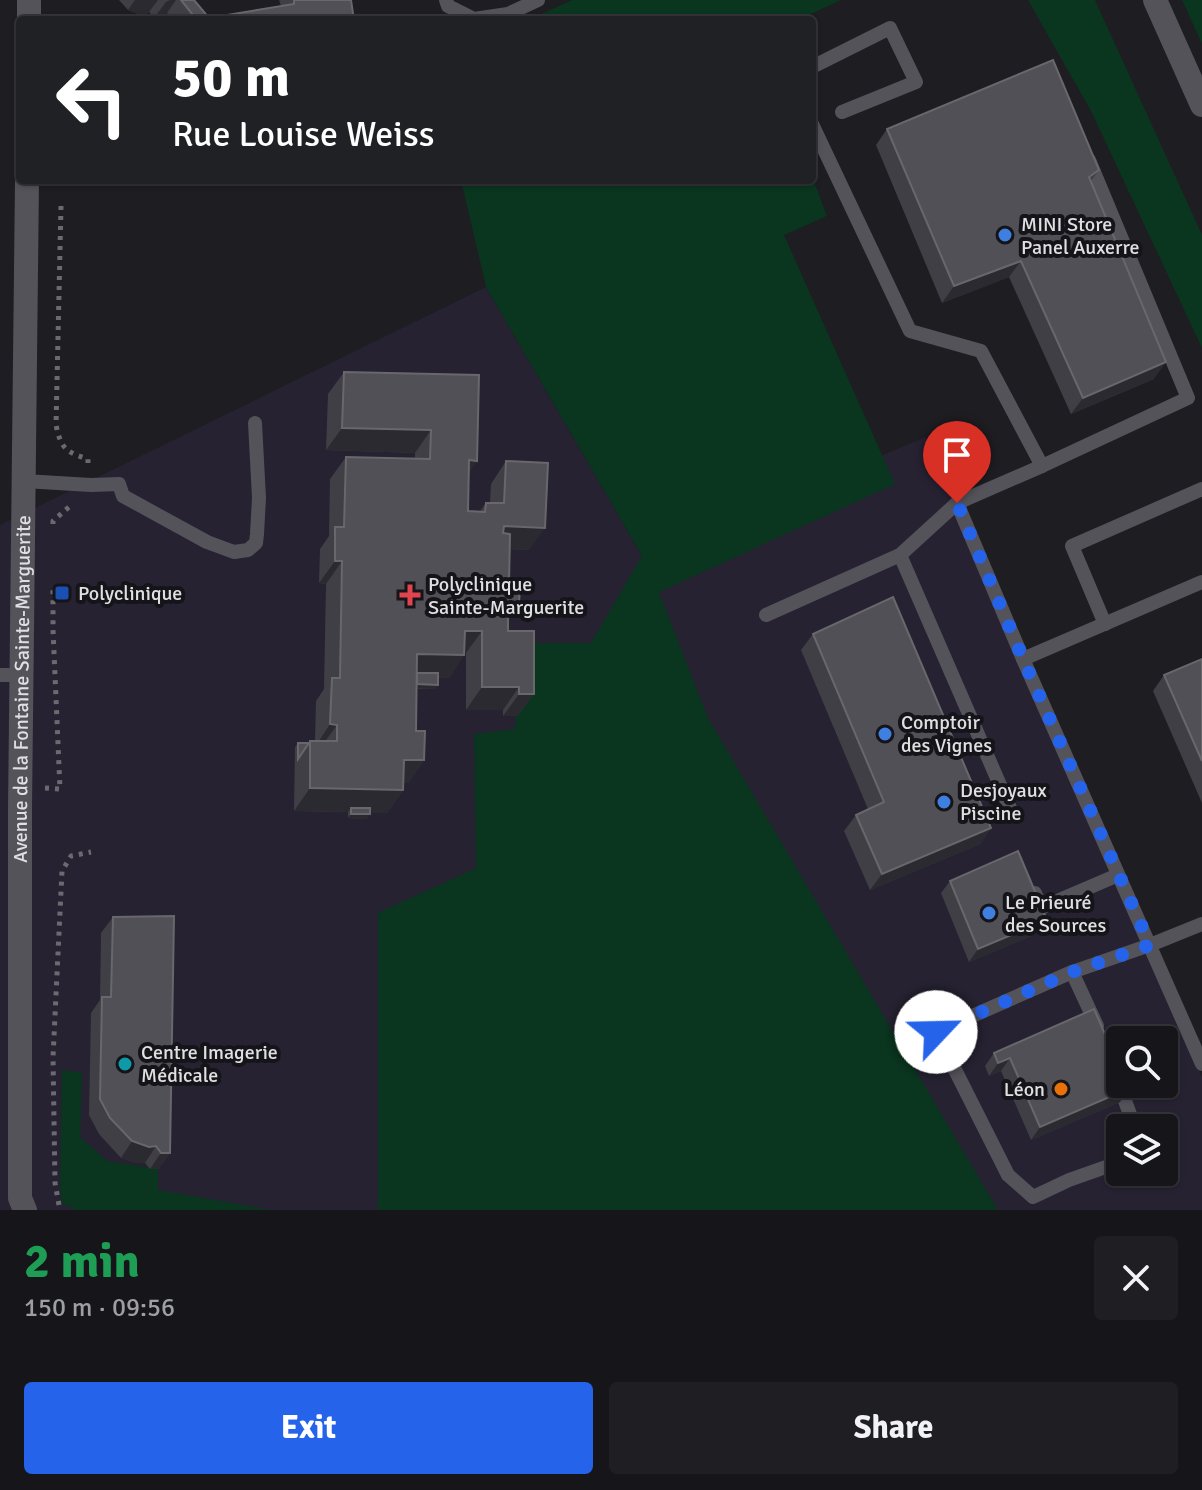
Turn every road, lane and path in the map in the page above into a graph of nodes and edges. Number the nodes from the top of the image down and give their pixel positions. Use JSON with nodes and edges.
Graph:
{"nodes":[{"id":1,"x":446,"y":0,"type":"edge"},
{"id":2,"x":538,"y":0,"type":"edge"},
{"id":3,"x":1155,"y":0,"type":"edge"},
{"id":4,"x":468,"y":16,"type":"edge"},
{"id":5,"x":494,"y":16,"type":"edge"},
{"id":6,"x":816,"y":65,"type":"edge"},
{"id":7,"x":1202,"y":105,"type":"edge"},
{"id":8,"x":842,"y":112,"type":"dead end"},
{"id":9,"x":816,"y":132,"type":"edge"},
{"id":10,"x":1086,"y":151,"type":"edge"},
{"id":11,"x":27,"y":184,"type":"edge"},
{"id":12,"x":255,"y":423,"type":"dead end"},
{"id":13,"x":1042,"y":466,"type":"junction"},
{"id":14,"x":24,"y":481,"type":"junction"},
{"id":15,"x":1202,"y":489,"type":"edge"},
{"id":16,"x":957,"y":503,"type":"junction"},
{"id":17,"x":900,"y":555,"type":"junction"},
{"id":18,"x":1202,"y":582,"type":"edge"},
{"id":19,"x":766,"y":615,"type":"dead end"},
{"id":20,"x":1105,"y":624,"type":"junction"},
{"id":21,"x":1023,"y":659,"type":"junction"},
{"id":22,"x":11,"y":675,"type":"edge"},
{"id":23,"x":1010,"y":808,"type":"dead end"},
{"id":24,"x":91,"y":852,"type":"dead end"},
{"id":25,"x":1118,"y":875,"type":"junction"},
{"id":26,"x":1031,"y":883,"type":"edge"},
{"id":27,"x":1202,"y":924,"type":"edge"},
{"id":28,"x":1150,"y":945,"type":"junction"},
{"id":29,"x":1072,"y":972,"type":"junction"},
{"id":30,"x":1105,"y":1044,"type":"edge"},
{"id":31,"x":1202,"y":1064,"type":"edge"},
{"id":32,"x":1106,"y":1167,"type":"edge"},
{"id":33,"x":51,"y":1203,"type":"dead end"},
{"id":34,"x":59,"y":1205,"type":"junction"},
{"id":35,"x":18,"y":1206,"type":"edge"},
{"id":36,"x":68,"y":1210,"type":"edge"}],
"edges":[{"from":1,"to":4,"type":"lane"},
{"from":2,"to":5,"type":"lane"},
{"from":3,"to":7,"type":"street"},
{"from":6,"to":8,"type":"lane"},
{"from":9,"to":13,"type":"lane"},
{"from":10,"to":13,"type":"lane"},
{"from":11,"to":14,"type":"street","name":"Avenue de la Fontaine Sainte-Marguerite"},
{"from":12,"to":14,"type":"lane"},
{"from":13,"to":16,"type":"lane"},
{"from":14,"to":22,"type":"street","name":"Avenue de la Fontaine Sainte-Marguerite"},
{"from":15,"to":20,"type":"lane"},
{"from":16,"to":17,"type":"lane"},
{"from":16,"to":21,"type":"lane"},
{"from":17,"to":19,"type":"lane"},
{"from":17,"to":23,"type":"lane"},
{"from":18,"to":20,"type":"lane"},
{"from":20,"to":21,"type":"lane"},
{"from":21,"to":25,"type":"lane"},
{"from":22,"to":35,"type":"street","name":"Avenue de la Fontaine Sainte-Marguerite"},
{"from":24,"to":34,"type":"path"},
{"from":25,"to":26,"type":"lane"},
{"from":25,"to":28,"type":"lane"},
{"from":27,"to":28,"type":"lane"},
{"from":28,"to":29,"type":"lane"},
{"from":28,"to":31,"type":"lane"},
{"from":29,"to":30,"type":"lane"},
{"from":29,"to":32,"type":"lane"},
{"from":33,"to":34,"type":"path"},
{"from":34,"to":36,"type":"path"}]}
